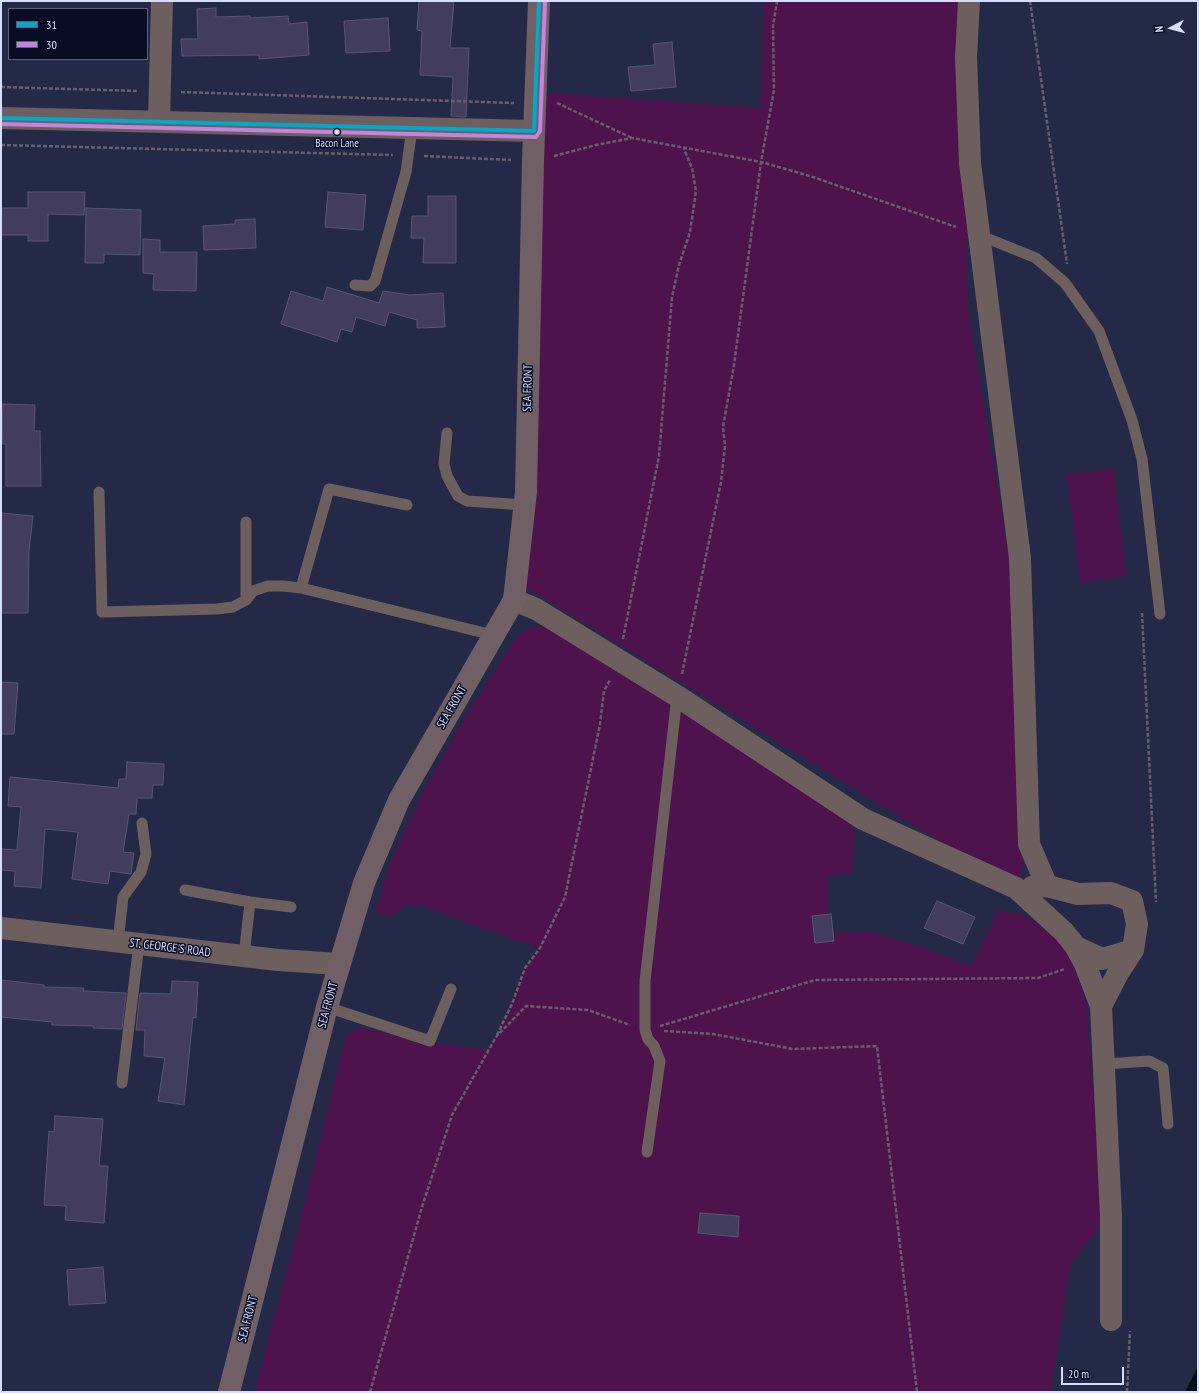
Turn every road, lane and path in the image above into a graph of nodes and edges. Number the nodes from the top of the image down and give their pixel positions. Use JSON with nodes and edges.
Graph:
{"nodes":[{"id":1,"x":162,"y":1,"type":"edge"},
{"id":2,"x":539,"y":1,"type":"edge"},
{"id":3,"x":777,"y":1,"type":"edge"},
{"id":4,"x":969,"y":1,"type":"edge"},
{"id":5,"x":1030,"y":1,"type":"edge"},
{"id":6,"x":1,"y":87,"type":"edge"},
{"id":7,"x":160,"y":91,"type":"junction"},
{"id":8,"x":536,"y":103,"type":"junction"},
{"id":9,"x":1,"y":118,"type":"edge"},
{"id":10,"x":159,"y":121,"type":"junction"},
{"id":11,"x":412,"y":128,"type":"junction"},
{"id":12,"x":534,"y":131,"type":"junction"},
{"id":13,"x":632,"y":138,"type":"junction"},
{"id":14,"x":1,"y":145,"type":"edge"},
{"id":15,"x":683,"y":149,"type":"junction"},
{"id":16,"x":409,"y":156,"type":"junction"},
{"id":17,"x":533,"y":161,"type":"junction"},
{"id":18,"x":761,"y":162,"type":"junction"},
{"id":19,"x":979,"y":235,"type":"junction"},
{"id":20,"x":1068,"y":269,"type":"dead end"},
{"id":21,"x":355,"y":285,"type":"dead end"},
{"id":22,"x":447,"y":433,"type":"dead end"},
{"id":23,"x":99,"y":492,"type":"dead end"},
{"id":24,"x":406,"y":504,"type":"dead end"},
{"id":25,"x":524,"y":505,"type":"junction"},
{"id":26,"x":246,"y":522,"type":"dead end"},
{"id":27,"x":301,"y":588,"type":"junction"},
{"id":28,"x":246,"y":600,"type":"junction"},
{"id":29,"x":514,"y":600,"type":"junction"},
{"id":30,"x":1142,"y":608,"type":"dead end"},
{"id":31,"x":1160,"y":614,"type":"dead end"},
{"id":32,"x":493,"y":635,"type":"junction"},
{"id":33,"x":619,"y":660,"type":"junction"},
{"id":34,"x":677,"y":696,"type":"junction"},
{"id":35,"x":142,"y":823,"type":"dead end"},
{"id":36,"x":1046,"y":886,"type":"junction"},
{"id":37,"x":1016,"y":888,"type":"junction"},
{"id":38,"x":185,"y":890,"type":"dead end"},
{"id":39,"x":250,"y":902,"type":"junction"},
{"id":40,"x":1156,"y":905,"type":"dead end"},
{"id":41,"x":291,"y":907,"type":"dead end"},
{"id":42,"x":1,"y":928,"type":"edge"},
{"id":43,"x":128,"y":943,"type":"junction"},
{"id":44,"x":1133,"y":950,"type":"junction"},
{"id":45,"x":1080,"y":955,"type":"junction"},
{"id":46,"x":244,"y":956,"type":"junction"},
{"id":47,"x":339,"y":964,"type":"junction"},
{"id":48,"x":451,"y":989,"type":"dead end"},
{"id":49,"x":1101,"y":1006,"type":"junction"},
{"id":50,"x":328,"y":1007,"type":"junction"},
{"id":51,"x":645,"y":1030,"type":"junction"},
{"id":52,"x":496,"y":1037,"type":"junction"},
{"id":53,"x":1105,"y":1064,"type":"junction"},
{"id":54,"x":122,"y":1083,"type":"dead end"},
{"id":55,"x":1168,"y":1124,"type":"dead end"},
{"id":56,"x":647,"y":1152,"type":"dead end"},
{"id":57,"x":1121,"y":1324,"type":"joint"},
{"id":58,"x":229,"y":1392,"type":"edge"},
{"id":59,"x":370,"y":1392,"type":"edge"},
{"id":60,"x":917,"y":1392,"type":"edge"},
{"id":61,"x":1127,"y":1392,"type":"edge"}],
"edges":[{"from":1,"to":7,"type":"street"},
{"from":2,"to":8,"type":"street","name":"SEA FRONT"},
{"from":3,"to":18,"type":"path"},
{"from":4,"to":19,"type":"street"},
{"from":5,"to":20,"type":"path"},
{"from":6,"to":7,"type":"path"},
{"from":7,"to":8,"type":"path"},
{"from":7,"to":10,"type":"street"},
{"from":8,"to":12,"type":"street","name":"SEA FRONT"},
{"from":8,"to":13,"type":"path"},
{"from":9,"to":10,"type":"street"},
{"from":10,"to":11,"type":"street"},
{"from":11,"to":12,"type":"street"},
{"from":11,"to":16,"type":"lane"},
{"from":12,"to":17,"type":"street","name":"SEA FRONT"},
{"from":13,"to":15,"type":"path"},
{"from":13,"to":17,"type":"path"},
{"from":14,"to":16,"type":"path"},
{"from":15,"to":18,"type":"path"},
{"from":15,"to":33,"type":"path"},
{"from":16,"to":17,"type":"path"},
{"from":16,"to":21,"type":"lane"},
{"from":17,"to":25,"type":"street","name":"SEA FRONT"},
{"from":18,"to":19,"type":"path"},
{"from":18,"to":34,"type":"path"},
{"from":19,"to":31,"type":"lane"},
{"from":19,"to":36,"type":"street"},
{"from":22,"to":25,"type":"lane"},
{"from":23,"to":28,"type":"lane"},
{"from":24,"to":27,"type":"lane"},
{"from":25,"to":29,"type":"street","name":"SEA FRONT"},
{"from":26,"to":28,"type":"lane"},
{"from":27,"to":28,"type":"lane"},
{"from":27,"to":32,"type":"lane"},
{"from":29,"to":32,"type":"street","name":"SEA FRONT"},
{"from":29,"to":33,"type":"street"},
{"from":30,"to":40,"type":"path"},
{"from":32,"to":47,"type":"street","name":"SEA FRONT"},
{"from":33,"to":34,"type":"street"},
{"from":33,"to":52,"type":"path"},
{"from":34,"to":37,"type":"street"},
{"from":34,"to":51,"type":"lane"},
{"from":35,"to":43,"type":"lane"},
{"from":36,"to":37,"type":"street"},
{"from":36,"to":44,"type":"street"},
{"from":37,"to":45,"type":"street"},
{"from":38,"to":39,"type":"lane"},
{"from":39,"to":41,"type":"lane"},
{"from":39,"to":46,"type":"lane"},
{"from":42,"to":43,"type":"street","name":"ST. GEORGE'S ROAD"},
{"from":43,"to":46,"type":"street","name":"ST. GEORGE'S ROAD"},
{"from":43,"to":54,"type":"lane"},
{"from":44,"to":45,"type":"street"},
{"from":44,"to":49,"type":"street"},
{"from":45,"to":49,"type":"street"},
{"from":45,"to":51,"type":"path"},
{"from":46,"to":47,"type":"street","name":"ST. GEORGE'S ROAD"},
{"from":47,"to":50,"type":"street","name":"SEA FRONT"},
{"from":48,"to":50,"type":"lane"},
{"from":49,"to":53,"type":"street"},
{"from":50,"to":58,"type":"street","name":"SEA FRONT"},
{"from":51,"to":52,"type":"path"},
{"from":51,"to":56,"type":"lane"},
{"from":51,"to":60,"type":"path"},
{"from":52,"to":59,"type":"path"},
{"from":53,"to":55,"type":"lane"},
{"from":53,"to":57,"type":"street"},
{"from":57,"to":61,"type":"path"}]}
